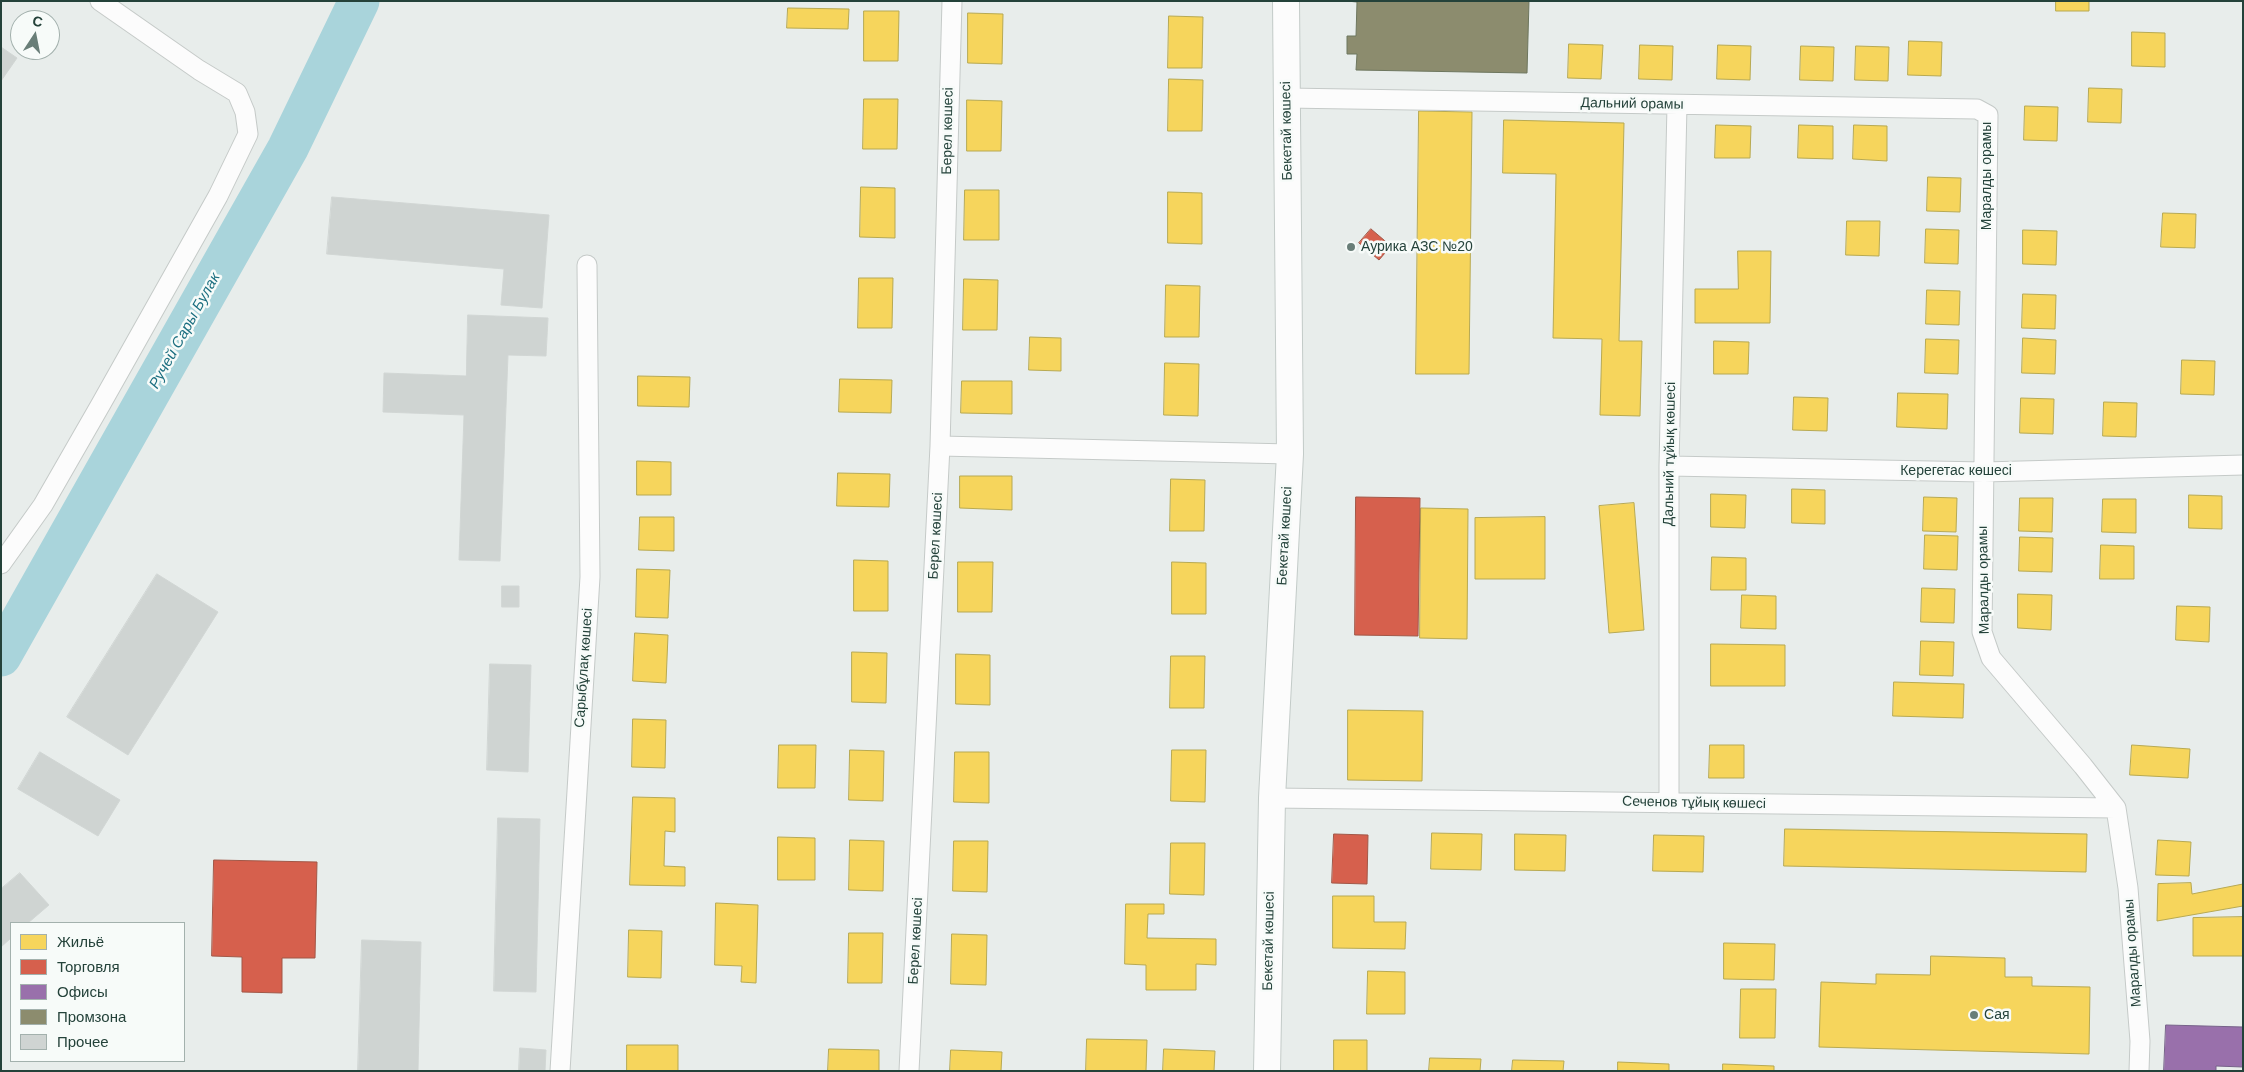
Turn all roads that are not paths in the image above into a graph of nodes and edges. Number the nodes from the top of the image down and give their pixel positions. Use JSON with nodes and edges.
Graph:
{"nodes":[{"id":1,"x":100,"y":1,"type":"edge"},
{"id":2,"x":952,"y":1,"type":"edge"},
{"id":3,"x":1286,"y":1,"type":"edge"},
{"id":4,"x":1286,"y":98,"type":"junction"},
{"id":5,"x":1677,"y":105,"type":"junction"},
{"id":6,"x":1977,"y":109,"type":"joint"},
{"id":7,"x":587,"y":265,"type":"dead end"},
{"id":8,"x":940,"y":446,"type":"junction"},
{"id":9,"x":1290,"y":454,"type":"junction"},
{"id":10,"x":2243,"y":465,"type":"edge"},
{"id":11,"x":1669,"y":466,"type":"junction"},
{"id":12,"x":1984,"y":472,"type":"junction"},
{"id":13,"x":1,"y":564,"type":"edge"},
{"id":14,"x":1272,"y":798,"type":"junction"},
{"id":15,"x":1669,"y":803,"type":"junction"},
{"id":16,"x":2116,"y":808,"type":"junction"},
{"id":17,"x":560,"y":1071,"type":"edge"},
{"id":18,"x":909,"y":1071,"type":"edge"},
{"id":19,"x":1267,"y":1071,"type":"edge"},
{"id":20,"x":2139,"y":1071,"type":"edge"}],
"edges":[{"from":1,"to":13,"type":"street"},
{"from":2,"to":8,"type":"street","name":"Берел көшесі"},
{"from":3,"to":4,"type":"street","name":"Бекетай көшесі"},
{"from":4,"to":5,"type":"street","name":"Дальний орамы"},
{"from":4,"to":9,"type":"street","name":"Бекетай көшесі"},
{"from":5,"to":6,"type":"street","name":"Дальний орамы"},
{"from":5,"to":11,"type":"street","name":"Дальний тұйық көшесі"},
{"from":6,"to":12,"type":"street","name":"Маралды орамы"},
{"from":7,"to":17,"type":"street","name":"Сарыбұлақ көшесі"},
{"from":8,"to":9,"type":"street"},
{"from":8,"to":18,"type":"street","name":"Берел көшесі"},
{"from":9,"to":14,"type":"street","name":"Бекетай көшесі"},
{"from":10,"to":12,"type":"street","name":"Керегетас көшесі"},
{"from":11,"to":12,"type":"street","name":"Керегетас көшесі"},
{"from":11,"to":15,"type":"street","name":"Дальний тұйық көшесі"},
{"from":12,"to":16,"type":"street","name":"Маралды орамы"},
{"from":14,"to":15,"type":"street","name":"Сеченов тұйық көшесі"},
{"from":14,"to":19,"type":"street","name":"Бекетай көшесі"},
{"from":15,"to":16,"type":"street","name":"Сеченов тұйық көшесі"},
{"from":16,"to":20,"type":"street","name":"Маралды орамы"}]}
